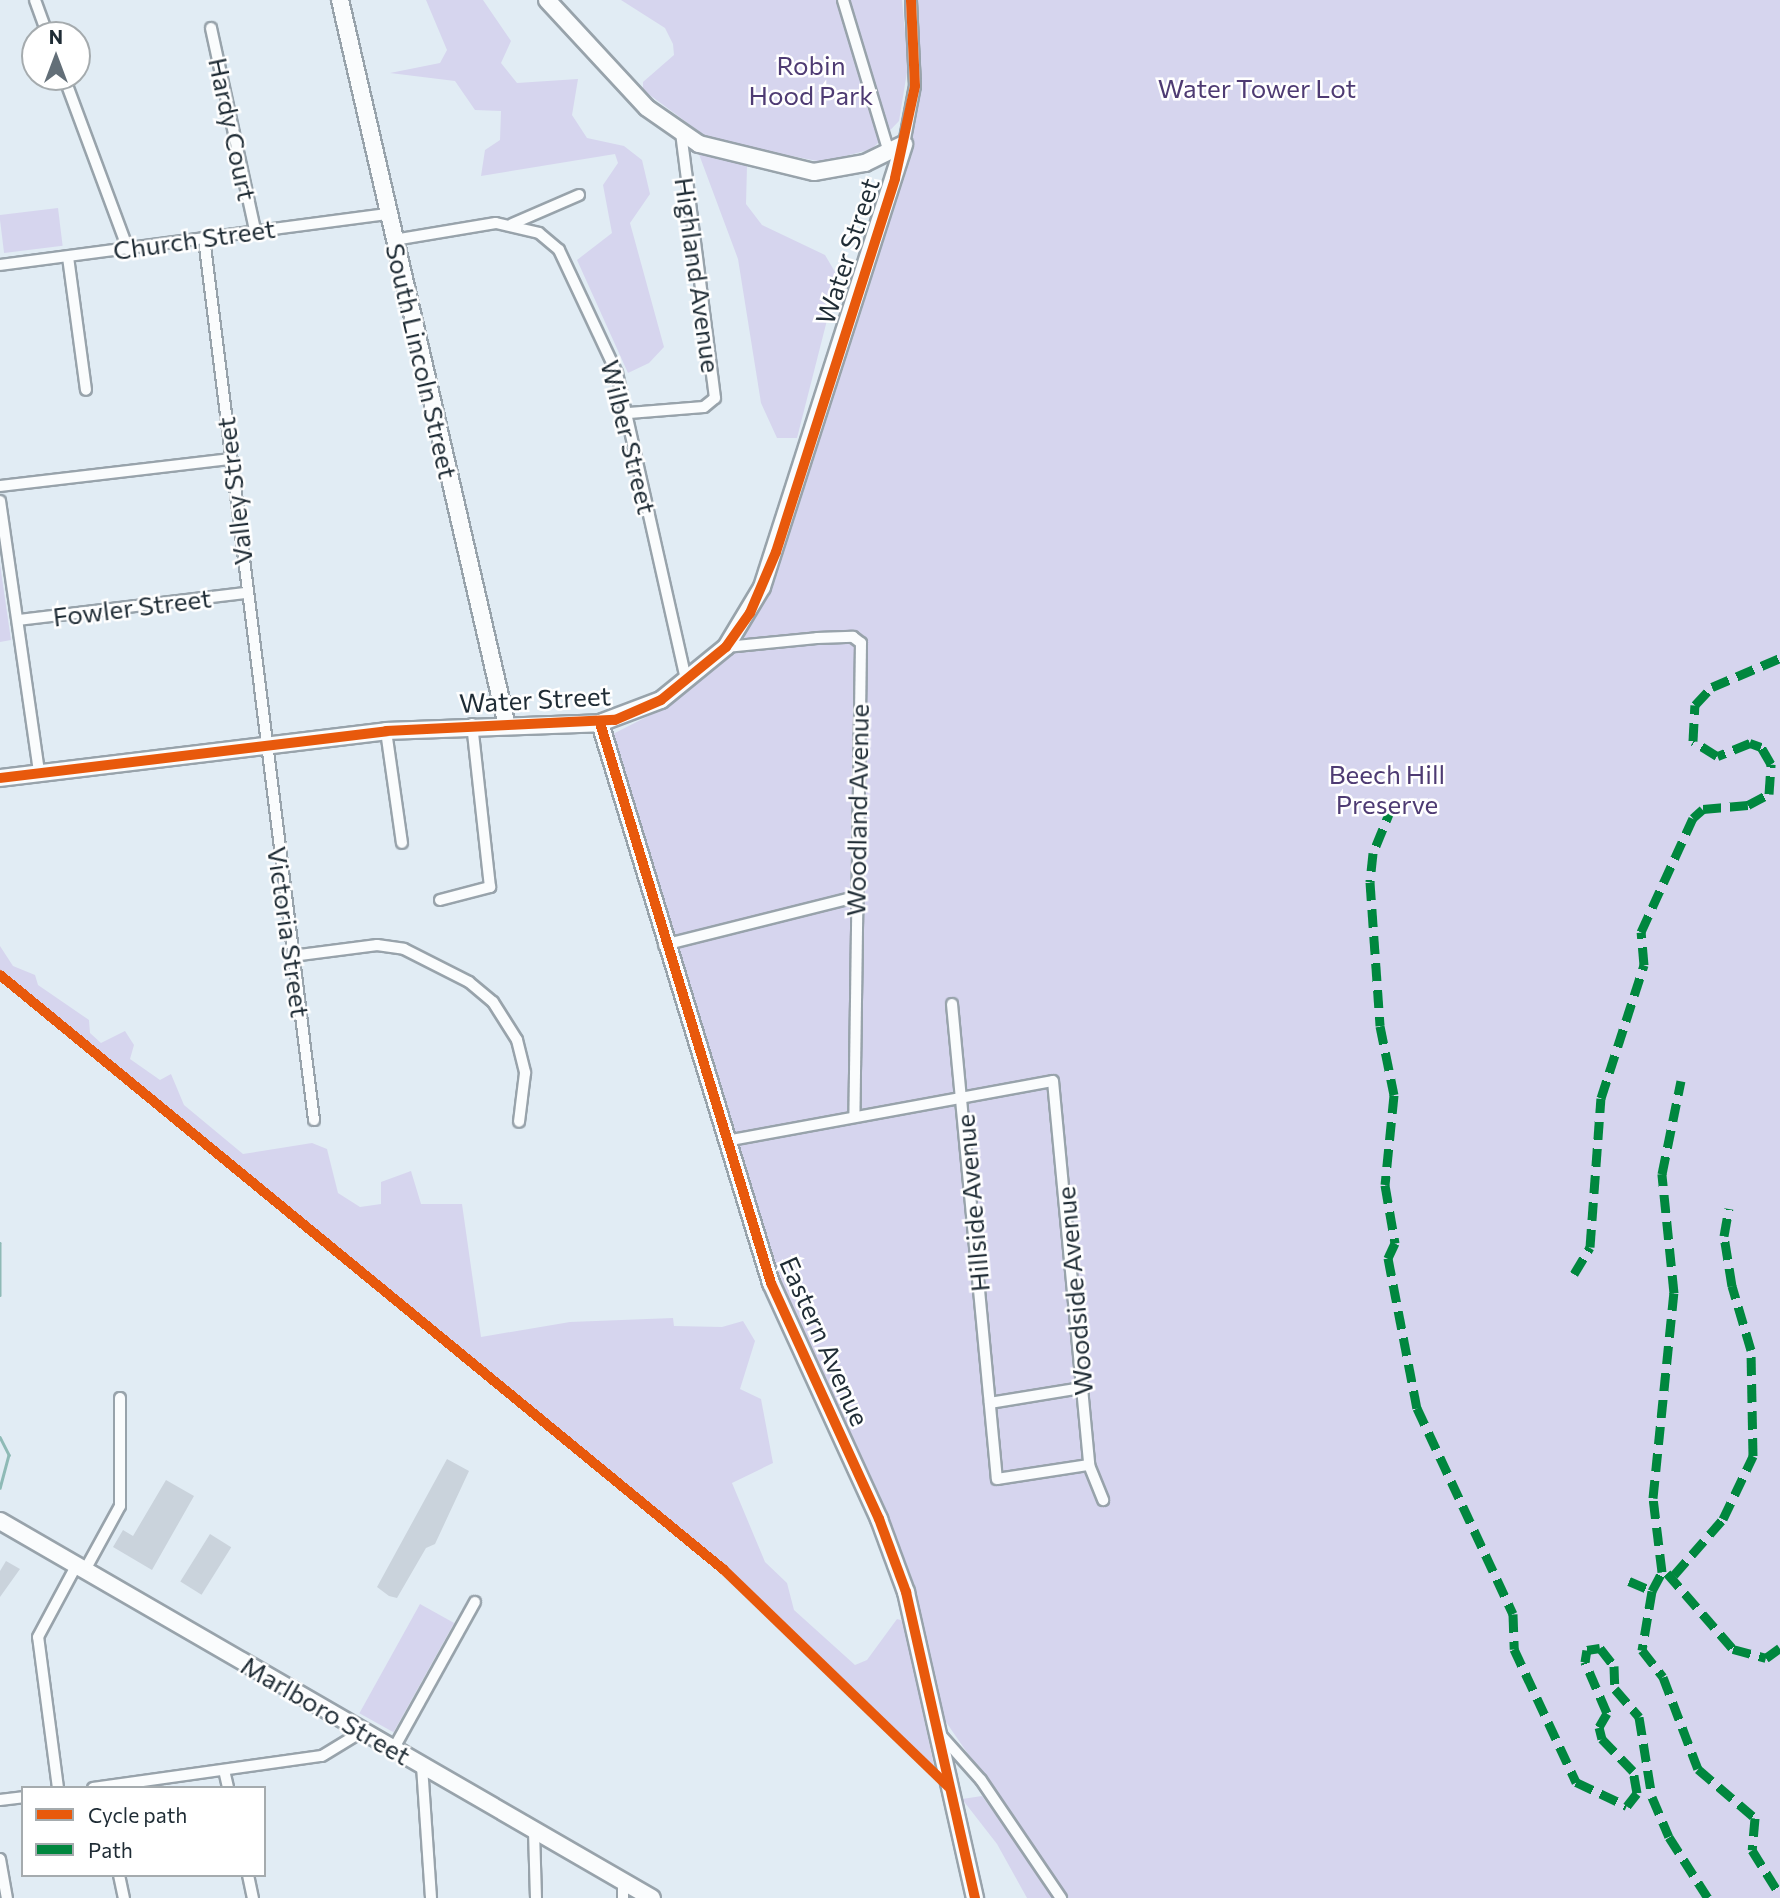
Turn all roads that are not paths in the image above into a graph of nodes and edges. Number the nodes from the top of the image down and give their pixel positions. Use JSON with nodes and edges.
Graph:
{"nodes":[{"id":1,"x":35,"y":0,"type":"edge"},
{"id":2,"x":340,"y":0,"type":"edge"},
{"id":3,"x":547,"y":0,"type":"edge"},
{"id":4,"x":844,"y":0,"type":"edge"},
{"id":5,"x":911,"y":0,"type":"edge"},
{"id":6,"x":43,"y":21,"type":"edge"},
{"id":7,"x":211,"y":28,"type":"dead end"},
{"id":8,"x":69,"y":91,"type":"edge"},
{"id":9,"x":681,"y":134,"type":"junction"},
{"id":10,"x":896,"y":148,"type":"junction"},
{"id":11,"x":579,"y":195,"type":"dead end"},
{"id":12,"x":388,"y":214,"type":"junction"},
{"id":13,"x":512,"y":224,"type":"junction"},
{"id":14,"x":255,"y":230,"type":"junction"},
{"id":15,"x":204,"y":238,"type":"junction"},
{"id":16,"x":394,"y":240,"type":"junction"},
{"id":17,"x":128,"y":249,"type":"junction"},
{"id":18,"x":68,"y":257,"type":"junction"},
{"id":19,"x":0,"y":265,"type":"edge"},
{"id":20,"x":86,"y":390,"type":"dead end"},
{"id":21,"x":629,"y":413,"type":"junction"},
{"id":22,"x":230,"y":459,"type":"junction"},
{"id":23,"x":0,"y":486,"type":"edge"},
{"id":24,"x":0,"y":501,"type":"edge"},
{"id":25,"x":246,"y":593,"type":"junction"},
{"id":26,"x":18,"y":620,"type":"junction"},
{"id":27,"x":726,"y":647,"type":"junction"},
{"id":28,"x":686,"y":680,"type":"junction"},
{"id":29,"x":506,"y":722,"type":"junction"},
{"id":30,"x":600,"y":723,"type":"junction"},
{"id":31,"x":472,"y":724,"type":"junction"},
{"id":32,"x":386,"y":731,"type":"junction"},
{"id":33,"x":264,"y":744,"type":"junction"},
{"id":34,"x":39,"y":772,"type":"junction"},
{"id":35,"x":0,"y":778,"type":"edge"},
{"id":36,"x":402,"y":843,"type":"dead end"},
{"id":37,"x":855,"y":897,"type":"junction"},
{"id":38,"x":440,"y":900,"type":"dead end"},
{"id":39,"x":664,"y":944,"type":"junction"},
{"id":40,"x":292,"y":956,"type":"junction"},
{"id":41,"x":951,"y":1004,"type":"dead end"},
{"id":42,"x":962,"y":1097,"type":"junction"},
{"id":43,"x":854,"y":1117,"type":"junction"},
{"id":44,"x":314,"y":1120,"type":"dead end"},
{"id":45,"x":519,"y":1122,"type":"dead end"},
{"id":46,"x":726,"y":1141,"type":"junction"},
{"id":47,"x":1082,"y":1388,"type":"junction"},
{"id":48,"x":120,"y":1398,"type":"dead end"},
{"id":49,"x":990,"y":1402,"type":"junction"},
{"id":50,"x":1089,"y":1465,"type":"junction"},
{"id":51,"x":1103,"y":1500,"type":"dead end"},
{"id":52,"x":0,"y":1521,"type":"edge"},
{"id":53,"x":80,"y":1568,"type":"junction"},
{"id":54,"x":475,"y":1602,"type":"dead end"},
{"id":55,"x":935,"y":1728,"type":"junction"},
{"id":56,"x":363,"y":1731,"type":"junction"},
{"id":57,"x":394,"y":1748,"type":"junction"},
{"id":58,"x":422,"y":1766,"type":"junction"},
{"id":59,"x":224,"y":1770,"type":"junction"},
{"id":60,"x":58,"y":1786,"type":"edge"},
{"id":61,"x":106,"y":1786,"type":"edge"},
{"id":62,"x":228,"y":1786,"type":"edge"},
{"id":63,"x":21,"y":1797,"type":"edge"},
{"id":64,"x":0,"y":1800,"type":"edge"},
{"id":65,"x":534,"y":1832,"type":"junction"},
{"id":66,"x":0,"y":1859,"type":"edge"},
{"id":67,"x":119,"y":1877,"type":"edge"},
{"id":68,"x":248,"y":1877,"type":"edge"},
{"id":69,"x":622,"y":1881,"type":"junction"},
{"id":70,"x":7,"y":1898,"type":"edge"},
{"id":71,"x":124,"y":1898,"type":"edge"},
{"id":72,"x":253,"y":1898,"type":"edge"},
{"id":73,"x":431,"y":1898,"type":"edge"},
{"id":74,"x":536,"y":1898,"type":"edge"},
{"id":75,"x":623,"y":1898,"type":"edge"},
{"id":76,"x":652,"y":1898,"type":"edge"},
{"id":77,"x":975,"y":1898,"type":"edge"},
{"id":78,"x":1061,"y":1898,"type":"edge"}],
"edges":[{"from":1,"to":6,"type":"street"},
{"from":2,"to":12,"type":"street","name":"South Lincoln Street"},
{"from":3,"to":9,"type":"street"},
{"from":4,"to":10,"type":"street"},
{"from":5,"to":10,"type":"street"},
{"from":7,"to":14,"type":"street","name":"Hardy Court"},
{"from":8,"to":17,"type":"street"},
{"from":9,"to":10,"type":"street"},
{"from":9,"to":21,"type":"street","name":"Highland Avenue"},
{"from":10,"to":27,"type":"street","name":"Water Street"},
{"from":11,"to":13,"type":"street"},
{"from":12,"to":14,"type":"street","name":"Church Street"},
{"from":12,"to":16,"type":"street","name":"South Lincoln Street"},
{"from":13,"to":16,"type":"street"},
{"from":13,"to":21,"type":"street","name":"Wilber Street"},
{"from":14,"to":15,"type":"street","name":"Church Street"},
{"from":15,"to":17,"type":"street","name":"Church Street"},
{"from":15,"to":22,"type":"street","name":"Valley Street"},
{"from":16,"to":29,"type":"street","name":"South Lincoln Street"},
{"from":17,"to":18,"type":"street","name":"Church Street"},
{"from":18,"to":19,"type":"street","name":"Church Street"},
{"from":18,"to":20,"type":"street"},
{"from":21,"to":28,"type":"street","name":"Wilber Street"},
{"from":22,"to":23,"type":"street"},
{"from":22,"to":25,"type":"street","name":"Valley Street"},
{"from":24,"to":26,"type":"street"},
{"from":25,"to":26,"type":"street","name":"Fowler Street"},
{"from":25,"to":33,"type":"street","name":"Valley Street"},
{"from":26,"to":34,"type":"street"},
{"from":27,"to":28,"type":"street","name":"Water Street"},
{"from":27,"to":37,"type":"street","name":"Woodland Avenue"},
{"from":28,"to":30,"type":"street","name":"Water Street"},
{"from":29,"to":30,"type":"street","name":"Water Street"},
{"from":29,"to":31,"type":"street","name":"Water Street"},
{"from":30,"to":39,"type":"street","name":"Eastern Avenue"},
{"from":31,"to":32,"type":"street","name":"Water Street"},
{"from":31,"to":38,"type":"street"},
{"from":32,"to":33,"type":"street","name":"Water Street"},
{"from":32,"to":36,"type":"street"},
{"from":33,"to":34,"type":"street","name":"Water Street"},
{"from":33,"to":40,"type":"street","name":"Victoria Street"},
{"from":34,"to":35,"type":"street","name":"Water Street"},
{"from":37,"to":39,"type":"street"},
{"from":37,"to":43,"type":"street","name":"Woodland Avenue"},
{"from":39,"to":46,"type":"street","name":"Eastern Avenue"},
{"from":40,"to":44,"type":"street","name":"Victoria Street"},
{"from":40,"to":45,"type":"street"},
{"from":41,"to":42,"type":"street","name":"Hillside Avenue"},
{"from":42,"to":43,"type":"street"},
{"from":42,"to":47,"type":"street","name":"Woodside Avenue"},
{"from":42,"to":49,"type":"street","name":"Hillside Avenue"},
{"from":43,"to":46,"type":"street"},
{"from":46,"to":55,"type":"street","name":"Eastern Avenue"},
{"from":47,"to":49,"type":"street"},
{"from":47,"to":50,"type":"street","name":"Woodside Avenue"},
{"from":48,"to":53,"type":"street"},
{"from":49,"to":50,"type":"street","name":"Hillside Avenue"},
{"from":50,"to":51,"type":"street","name":"Woodside Avenue"},
{"from":52,"to":53,"type":"street","name":"Marlboro Street"},
{"from":53,"to":56,"type":"street","name":"Marlboro Street"},
{"from":53,"to":60,"type":"street"},
{"from":54,"to":57,"type":"street"},
{"from":55,"to":77,"type":"street","name":"Eastern Avenue"},
{"from":55,"to":78,"type":"street"},
{"from":56,"to":57,"type":"street","name":"Marlboro Street"},
{"from":56,"to":59,"type":"street"},
{"from":57,"to":58,"type":"street","name":"Marlboro Street"},
{"from":58,"to":65,"type":"street","name":"Marlboro Street"},
{"from":58,"to":73,"type":"street"},
{"from":59,"to":61,"type":"street"},
{"from":59,"to":62,"type":"street"},
{"from":63,"to":64,"type":"street"},
{"from":65,"to":69,"type":"street","name":"Marlboro Street"},
{"from":65,"to":74,"type":"street"},
{"from":66,"to":70,"type":"street"},
{"from":67,"to":71,"type":"street"},
{"from":68,"to":72,"type":"street"},
{"from":69,"to":75,"type":"street"},
{"from":69,"to":76,"type":"street","name":"Marlboro Street"}]}
